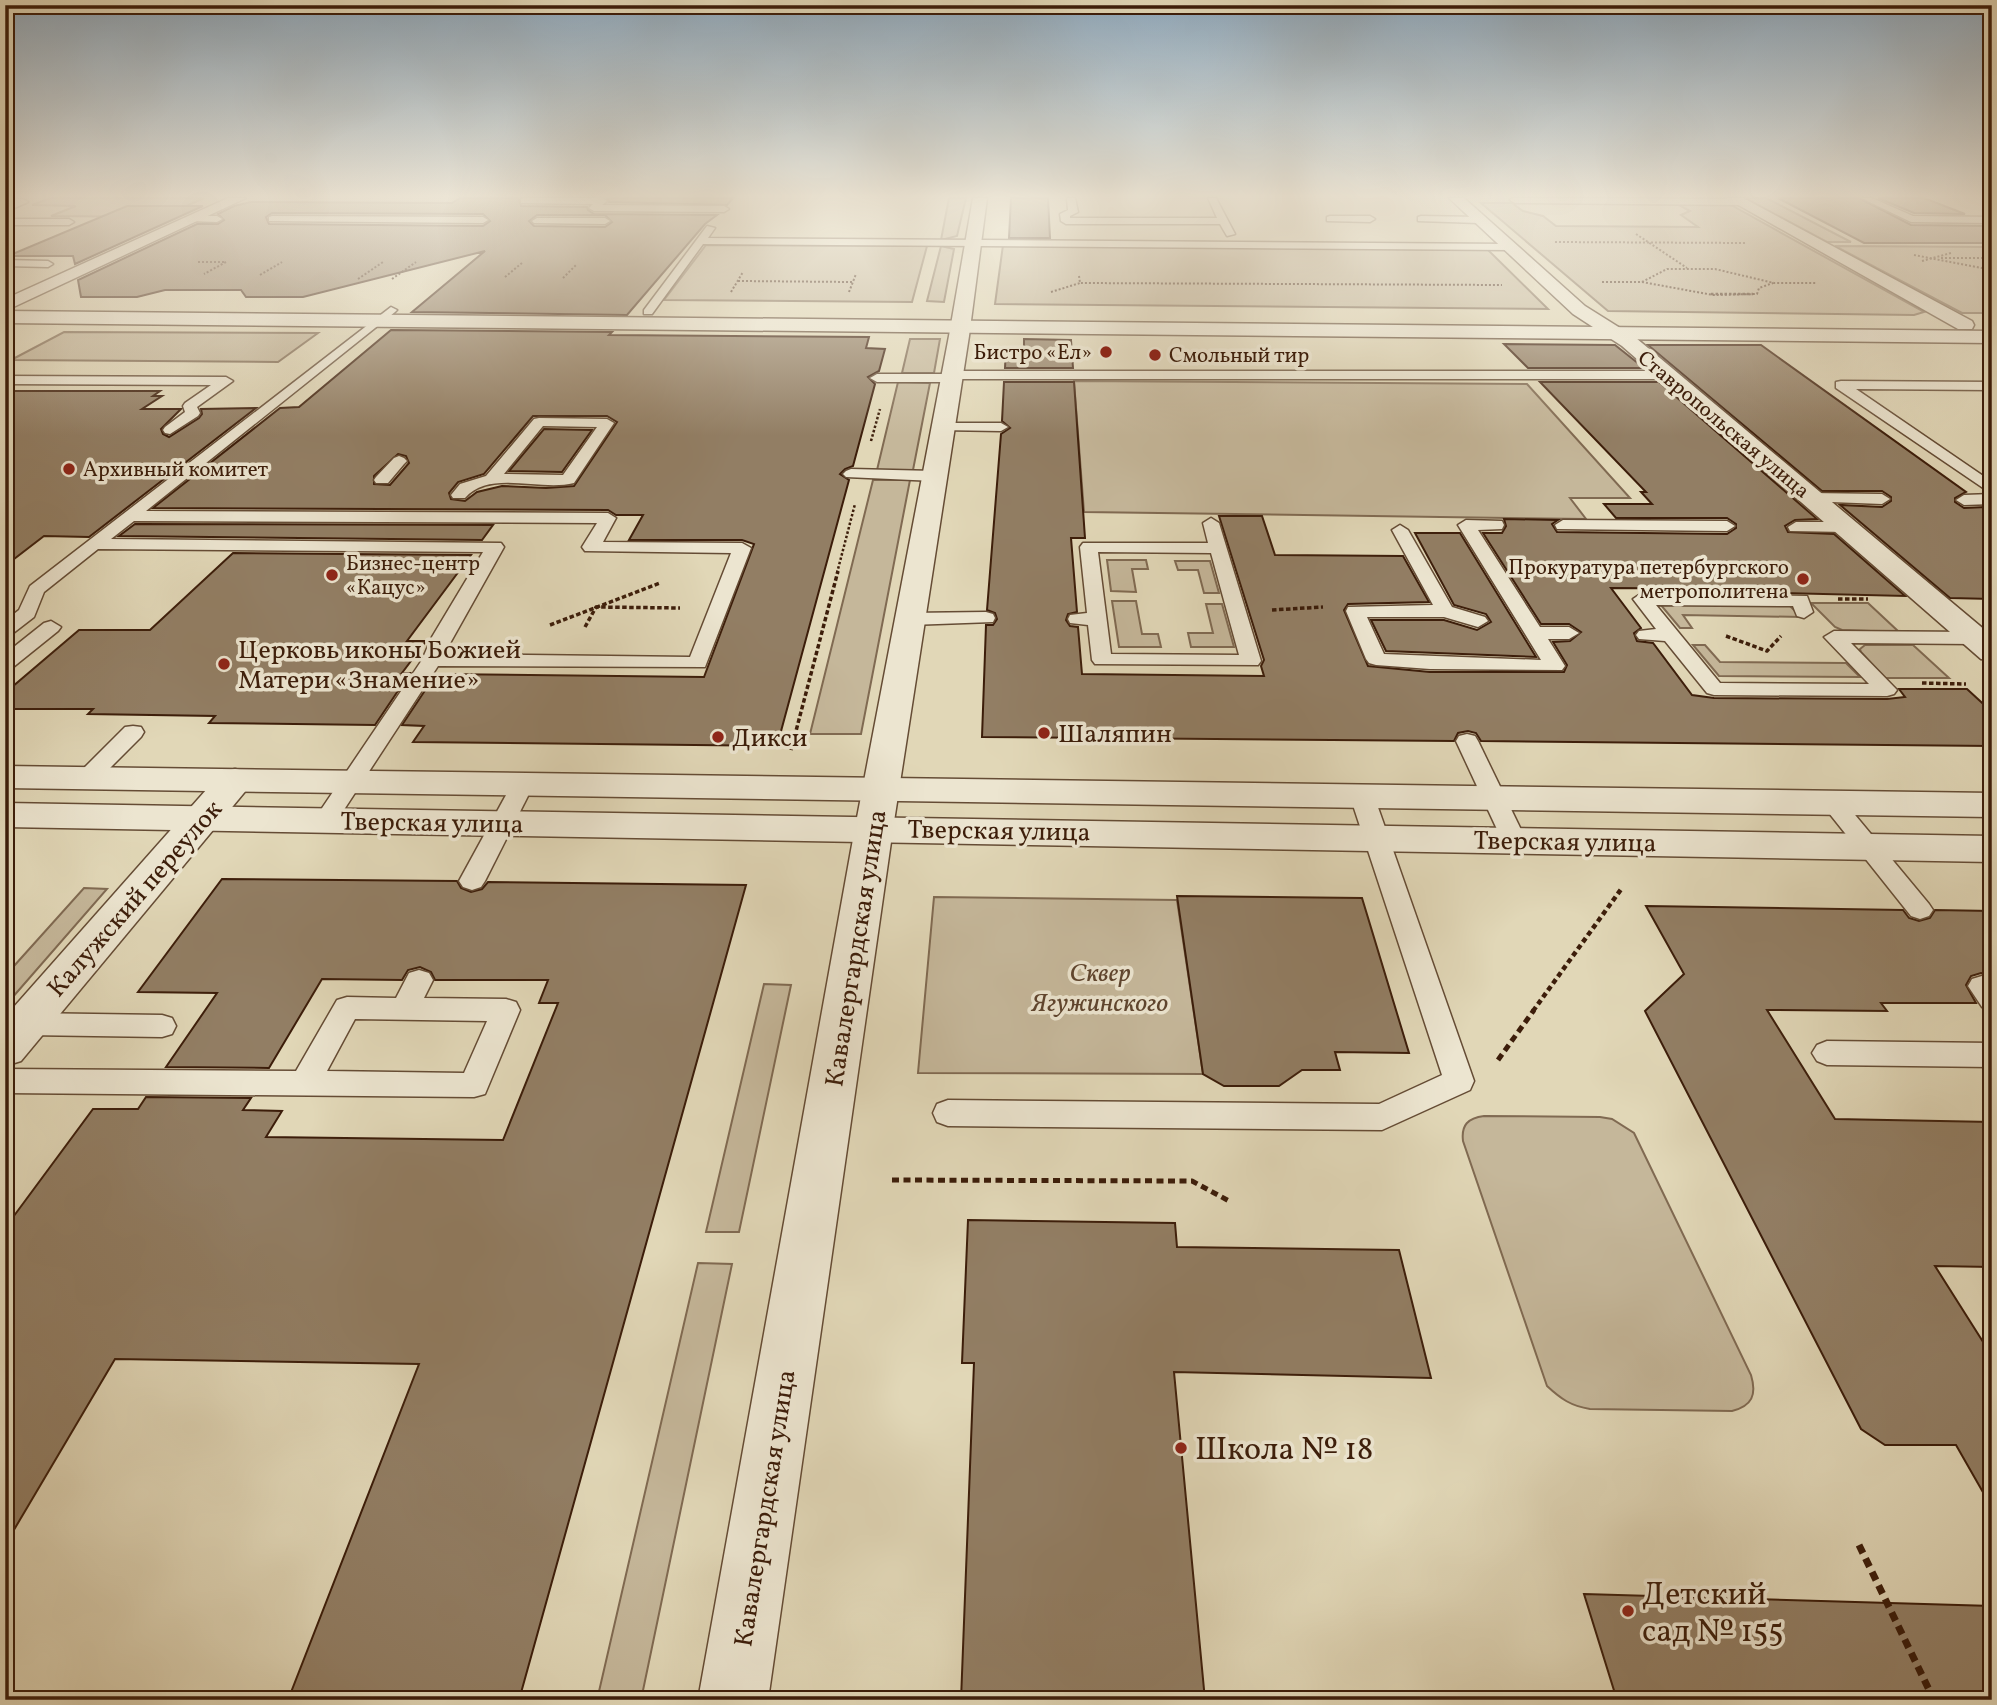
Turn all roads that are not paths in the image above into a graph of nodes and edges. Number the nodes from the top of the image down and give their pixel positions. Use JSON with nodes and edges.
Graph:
{"nodes":[{"id":1,"x":68,"y":278,"type":"edge"},
{"id":2,"x":674,"y":278,"type":"edge"},
{"id":3,"x":968,"y":278,"type":"edge"},
{"id":4,"x":1542,"y":278,"type":"edge"},
{"id":5,"x":1880,"y":278,"type":"edge"},
{"id":6,"x":5,"y":307,"type":"edge"},
{"id":7,"x":648,"y":312,"type":"junction"},
{"id":8,"x":383,"y":315,"type":"junction"},
{"id":9,"x":5,"y":317,"type":"edge"},
{"id":10,"x":961,"y":321,"type":"junction"},
{"id":11,"x":1965,"y":324,"type":"junction"},
{"id":12,"x":1992,"y":325,"type":"edge"},
{"id":13,"x":1605,"y":327,"type":"junction"},
{"id":14,"x":1992,"y":337,"type":"edge"},
{"id":15,"x":1667,"y":375,"type":"junction"},
{"id":16,"x":952,"y":377,"type":"junction"},
{"id":17,"x":882,"y":378,"type":"road end"},
{"id":18,"x":5,"y":380,"type":"edge"},
{"id":19,"x":1964,"y":386,"type":"junction"},
{"id":20,"x":1992,"y":386,"type":"edge"},
{"id":21,"x":1992,"y":402,"type":"edge"},
{"id":22,"x":943,"y":427,"type":"junction"},
{"id":23,"x":1001,"y":427,"type":"dead end"},
{"id":24,"x":170,"y":430,"type":"dead end"},
{"id":25,"x":400,"y":461,"type":"dead end"},
{"id":26,"x":857,"y":475,"type":"road end"},
{"id":27,"x":935,"y":476,"type":"junction"},
{"id":28,"x":492,"y":479,"type":"junction"},
{"id":29,"x":383,"y":480,"type":"dead end"},
{"id":30,"x":1992,"y":489,"type":"edge"},
{"id":31,"x":459,"y":495,"type":"dead end"},
{"id":32,"x":1811,"y":498,"type":"junction"},
{"id":33,"x":1882,"y":499,"type":"dead end"},
{"id":34,"x":1992,"y":499,"type":"edge"},
{"id":35,"x":1964,"y":500,"type":"dead end"},
{"id":36,"x":128,"y":516,"type":"junction"},
{"id":37,"x":1211,"y":523,"type":"dead end"},
{"id":38,"x":1496,"y":525,"type":"dead end"},
{"id":39,"x":1563,"y":525,"type":"dead end"},
{"id":40,"x":1727,"y":526,"type":"dead end"},
{"id":41,"x":1796,"y":527,"type":"dead end"},
{"id":42,"x":1846,"y":527,"type":"junction"},
{"id":43,"x":1400,"y":530,"type":"dead end"},
{"id":44,"x":92,"y":544,"type":"junction"},
{"id":45,"x":1218,"y":548,"type":"junction"},
{"id":46,"x":1445,"y":611,"type":"junction"},
{"id":47,"x":986,"y":618,"type":"dead end"},
{"id":48,"x":910,"y":619,"type":"junction"},
{"id":49,"x":1478,"y":621,"type":"dead end"},
{"id":50,"x":51,"y":626,"type":"dead end"},
{"id":51,"x":5,"y":630,"type":"edge"},
{"id":52,"x":1534,"y":633,"type":"junction"},
{"id":53,"x":1569,"y":634,"type":"dead end"},
{"id":54,"x":1646,"y":635,"type":"dead end"},
{"id":55,"x":1670,"y":635,"type":"junction"},
{"id":56,"x":1834,"y":637,"type":"junction"},
{"id":57,"x":1984,"y":645,"type":"edge"},
{"id":58,"x":432,"y":660,"type":"junction"},
{"id":59,"x":5,"y":664,"type":"edge"},
{"id":60,"x":133,"y":732,"type":"dead end"},
{"id":61,"x":1467,"y":741,"type":"dead end"},
{"id":62,"x":5,"y":777,"type":"edge"},
{"id":63,"x":87,"y":778,"type":"junction"},
{"id":64,"x":235,"y":780,"type":"junction"},
{"id":65,"x":352,"y":782,"type":"junction"},
{"id":66,"x":523,"y":784,"type":"junction"},
{"id":67,"x":1362,"y":796,"type":"junction"},
{"id":68,"x":1494,"y":798,"type":"junction"},
{"id":69,"x":1833,"y":803,"type":"junction"},
{"id":70,"x":1992,"y":805,"type":"edge"},
{"id":71,"x":878,"y":809,"type":"junction"},
{"id":72,"x":5,"y":816,"type":"edge"},
{"id":73,"x":203,"y":818,"type":"junction"},
{"id":74,"x":326,"y":820,"type":"junction"},
{"id":75,"x":502,"y":823,"type":"junction"},
{"id":76,"x":1376,"y":837,"type":"junction"},
{"id":77,"x":1514,"y":840,"type":"junction"},
{"id":78,"x":1868,"y":846,"type":"junction"},
{"id":79,"x":1992,"y":849,"type":"edge"},
{"id":80,"x":472,"y":881,"type":"dead end"},
{"id":81,"x":1920,"y":910,"type":"dead end"},
{"id":82,"x":419,"y":981,"type":"dead end"},
{"id":83,"x":404,"y":1009,"type":"junction"},
{"id":84,"x":162,"y":1026,"type":"dead end"},
{"id":85,"x":13,"y":1036,"type":"edge"},
{"id":86,"x":1827,"y":1054,"type":"dead end"},
{"id":87,"x":1992,"y":1055,"type":"edge"},
{"id":88,"x":5,"y":1081,"type":"edge"},
{"id":89,"x":305,"y":1083,"type":"junction"},
{"id":90,"x":948,"y":1113,"type":"dead end"},
{"id":91,"x":733,"y":1700,"type":"edge"}],
"edges":[{"from":1,"to":6,"type":"street"},
{"from":2,"to":7,"type":"lane"},
{"from":3,"to":10,"type":"street","name":"Кавалергардская улица"},
{"from":4,"to":13,"type":"street","name":"Ставропольская улица"},
{"from":5,"to":11,"type":"street"},
{"from":6,"to":8,"type":"street"},
{"from":7,"to":8,"type":"street"},
{"from":7,"to":10,"type":"street"},
{"from":8,"to":9,"type":"street"},
{"from":8,"to":10,"type":"street"},
{"from":8,"to":36,"type":"lane"},
{"from":10,"to":13,"type":"street"},
{"from":10,"to":16,"type":"street","name":"Кавалергардская улица"},
{"from":11,"to":12,"type":"street"},
{"from":11,"to":13,"type":"street"},
{"from":13,"to":14,"type":"street"},
{"from":13,"to":15,"type":"street","name":"Ставропольская улица"},
{"from":15,"to":16,"type":"lane"},
{"from":15,"to":32,"type":"street","name":"Ставропольская улица"},
{"from":16,"to":17,"type":"lane"},
{"from":16,"to":22,"type":"street","name":"Кавалергардская улица"},
{"from":18,"to":24,"type":"lane"},
{"from":19,"to":20,"type":"lane"},
{"from":19,"to":21,"type":"lane"},
{"from":19,"to":30,"type":"lane"},
{"from":22,"to":23,"type":"lane"},
{"from":22,"to":27,"type":"street","name":"Кавалергардская улица"},
{"from":25,"to":29,"type":"lane"},
{"from":26,"to":27,"type":"lane"},
{"from":27,"to":48,"type":"street","name":"Кавалергардская улица"},
{"from":28,"to":28,"type":"lane"},
{"from":28,"to":31,"type":"lane"},
{"from":32,"to":33,"type":"lane"},
{"from":32,"to":42,"type":"street","name":"Ставропольская улица"},
{"from":34,"to":35,"type":"lane"},
{"from":36,"to":44,"type":"lane"},
{"from":36,"to":58,"type":"lane"},
{"from":37,"to":45,"type":"lane"},
{"from":38,"to":52,"type":"lane"},
{"from":39,"to":40,"type":"lane"},
{"from":41,"to":42,"type":"lane"},
{"from":42,"to":57,"type":"street","name":"Ставропольская улица"},
{"from":43,"to":46,"type":"lane"},
{"from":44,"to":51,"type":"lane"},
{"from":44,"to":58,"type":"lane"},
{"from":45,"to":45,"type":"lane"},
{"from":46,"to":49,"type":"lane"},
{"from":46,"to":52,"type":"lane"},
{"from":47,"to":48,"type":"lane"},
{"from":48,"to":71,"type":"street","name":"Кавалергардская улица"},
{"from":50,"to":59,"type":"lane"},
{"from":52,"to":53,"type":"lane"},
{"from":54,"to":55,"type":"lane"},
{"from":55,"to":56,"type":"lane"},
{"from":55,"to":56,"type":"lane"},
{"from":56,"to":57,"type":"lane"},
{"from":58,"to":65,"type":"lane"},
{"from":60,"to":63,"type":"lane"},
{"from":61,"to":68,"type":"lane"},
{"from":62,"to":63,"type":"street","name":"Тверская улица"},
{"from":63,"to":64,"type":"street","name":"Тверская улица"},
{"from":64,"to":65,"type":"street","name":"Тверская улица"},
{"from":64,"to":73,"type":"street","name":"Калужский переулок"},
{"from":65,"to":66,"type":"street","name":"Тверская улица"},
{"from":65,"to":74,"type":"lane"},
{"from":66,"to":71,"type":"street","name":"Тверская улица"},
{"from":66,"to":75,"type":"lane"},
{"from":67,"to":68,"type":"street","name":"Тверская улица"},
{"from":67,"to":71,"type":"street","name":"Тверская улица"},
{"from":67,"to":76,"type":"lane"},
{"from":68,"to":69,"type":"street","name":"Тверская улица"},
{"from":68,"to":77,"type":"lane"},
{"from":69,"to":70,"type":"street","name":"Тверская улица"},
{"from":69,"to":78,"type":"lane"},
{"from":71,"to":75,"type":"street","name":"Тверская улица"},
{"from":71,"to":76,"type":"street","name":"Тверская улица"},
{"from":71,"to":91,"type":"street","name":"Кавалергардская улица"},
{"from":72,"to":73,"type":"street","name":"Тверская улица"},
{"from":73,"to":74,"type":"street","name":"Тверская улица"},
{"from":73,"to":85,"type":"street","name":"Калужский переулок"},
{"from":74,"to":75,"type":"street","name":"Тверская улица"},
{"from":75,"to":80,"type":"lane"},
{"from":76,"to":77,"type":"street","name":"Тверская улица"},
{"from":76,"to":90,"type":"lane"},
{"from":77,"to":78,"type":"street","name":"Тверская улица"},
{"from":78,"to":79,"type":"street","name":"Тверская улица"},
{"from":78,"to":81,"type":"lane"},
{"from":82,"to":83,"type":"lane"},
{"from":83,"to":89,"type":"lane"},
{"from":83,"to":89,"type":"lane"},
{"from":84,"to":85,"type":"lane"},
{"from":86,"to":87,"type":"lane"},
{"from":88,"to":89,"type":"lane"}]}
